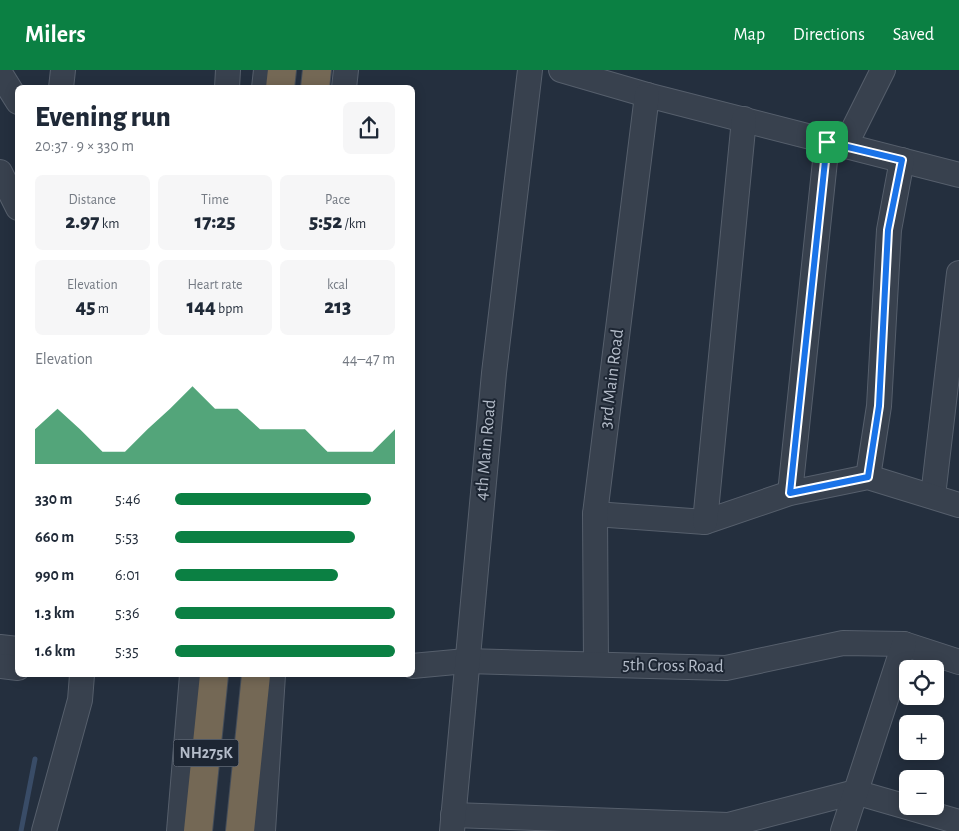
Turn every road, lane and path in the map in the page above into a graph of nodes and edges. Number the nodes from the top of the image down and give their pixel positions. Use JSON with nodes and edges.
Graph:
{"nodes":[{"id":1,"x":63,"y":70,"type":"edge"},
{"id":2,"x":228,"y":70,"type":"edge"},
{"id":3,"x":266,"y":70,"type":"edge"},
{"id":4,"x":282,"y":70,"type":"edge"},
{"id":5,"x":317,"y":70,"type":"edge"},
{"id":6,"x":346,"y":70,"type":"edge"},
{"id":7,"x":530,"y":70,"type":"edge"},
{"id":8,"x":561,"y":70,"type":"edge"},
{"id":9,"x":883,"y":70,"type":"edge"},
{"id":10,"x":0,"y":73,"type":"edge"},
{"id":11,"x":61,"y":85,"type":"edge"},
{"id":12,"x":227,"y":85,"type":"edge"},
{"id":13,"x":264,"y":85,"type":"edge"},
{"id":14,"x":280,"y":85,"type":"edge"},
{"id":15,"x":315,"y":85,"type":"edge"},
{"id":16,"x":344,"y":85,"type":"edge"},
{"id":17,"x":647,"y":95,"type":"junction"},
{"id":18,"x":15,"y":97,"type":"edge"},
{"id":19,"x":744,"y":119,"type":"junction"},
{"id":20,"x":836,"y":144,"type":"junction"},
{"id":21,"x":902,"y":160,"type":"junction"},
{"id":22,"x":0,"y":172,"type":"edge"},
{"id":23,"x":959,"y":175,"type":"edge"},
{"id":24,"x":15,"y":202,"type":"edge"},
{"id":25,"x":959,"y":274,"type":"edge"},
{"id":26,"x":868,"y":477,"type":"junction"},
{"id":27,"x":790,"y":493,"type":"junction"},
{"id":28,"x":933,"y":496,"type":"junction"},
{"id":29,"x":959,"y":505,"type":"edge"},
{"id":30,"x":595,"y":514,"type":"junction"},
{"id":31,"x":705,"y":522,"type":"junction"},
{"id":32,"x":904,"y":644,"type":"junction"},
{"id":33,"x":0,"y":647,"type":"edge"},
{"id":34,"x":15,"y":649,"type":"edge"},
{"id":35,"x":466,"y":662,"type":"junction"},
{"id":36,"x":959,"y":662,"type":"edge"},
{"id":37,"x":596,"y":664,"type":"junction"},
{"id":38,"x":0,"y":666,"type":"edge"},
{"id":39,"x":415,"y":666,"type":"edge"},
{"id":40,"x":15,"y":668,"type":"edge"},
{"id":41,"x":82,"y":677,"type":"edge"},
{"id":42,"x":192,"y":677,"type":"edge"},
{"id":43,"x":214,"y":677,"type":"edge"},
{"id":44,"x":256,"y":677,"type":"edge"},
{"id":45,"x":273,"y":677,"type":"edge"},
{"id":46,"x":855,"y":792,"type":"junction"},
{"id":47,"x":959,"y":822,"type":"edge"},
{"id":48,"x":453,"y":823,"type":"edge"},
{"id":49,"x":44,"y":831,"type":"edge"},
{"id":50,"x":179,"y":831,"type":"edge"},
{"id":51,"x":198,"y":831,"type":"edge"},
{"id":52,"x":240,"y":831,"type":"edge"},
{"id":53,"x":263,"y":831,"type":"edge"},
{"id":54,"x":843,"y":831,"type":"edge"}],
"edges":[{"from":1,"to":11,"type":"street"},
{"from":2,"to":12,"type":"street"},
{"from":3,"to":13,"type":"street"},
{"from":4,"to":14,"type":"highway"},
{"from":5,"to":15,"type":"highway"},
{"from":6,"to":16,"type":"street"},
{"from":7,"to":35,"type":"street","name":"4th Main Road"},
{"from":8,"to":17,"type":"street"},
{"from":9,"to":20,"type":"street"},
{"from":10,"to":18,"type":"street"},
{"from":17,"to":19,"type":"street"},
{"from":17,"to":30,"type":"street","name":"3rd Main Road"},
{"from":19,"to":20,"type":"street"},
{"from":19,"to":31,"type":"street"},
{"from":20,"to":21,"type":"street"},
{"from":20,"to":27,"type":"street"},
{"from":21,"to":23,"type":"street"},
{"from":21,"to":26,"type":"street"},
{"from":22,"to":24,"type":"street"},
{"from":25,"to":28,"type":"street"},
{"from":26,"to":27,"type":"street"},
{"from":26,"to":28,"type":"street"},
{"from":27,"to":31,"type":"street"},
{"from":28,"to":29,"type":"street"},
{"from":30,"to":31,"type":"street"},
{"from":30,"to":37,"type":"street","name":"3rd Main Road"},
{"from":32,"to":36,"type":"street","name":"5th Cross Road"},
{"from":32,"to":37,"type":"street","name":"5th Cross Road"},
{"from":32,"to":46,"type":"street"},
{"from":33,"to":34,"type":"street"},
{"from":35,"to":37,"type":"street","name":"5th Cross Road"},
{"from":35,"to":39,"type":"street","name":"5th Cross Road"},
{"from":35,"to":48,"type":"street","name":"4th Main Road"},
{"from":38,"to":40,"type":"street"},
{"from":41,"to":49,"type":"street"},
{"from":42,"to":50,"type":"street"},
{"from":43,"to":51,"type":"highway","number":"NH275K"},
{"from":44,"to":52,"type":"highway","number":"NH275K"},
{"from":45,"to":53,"type":"street"},
{"from":46,"to":47,"type":"street"},
{"from":46,"to":48,"type":"street"},
{"from":46,"to":54,"type":"street"}]}
